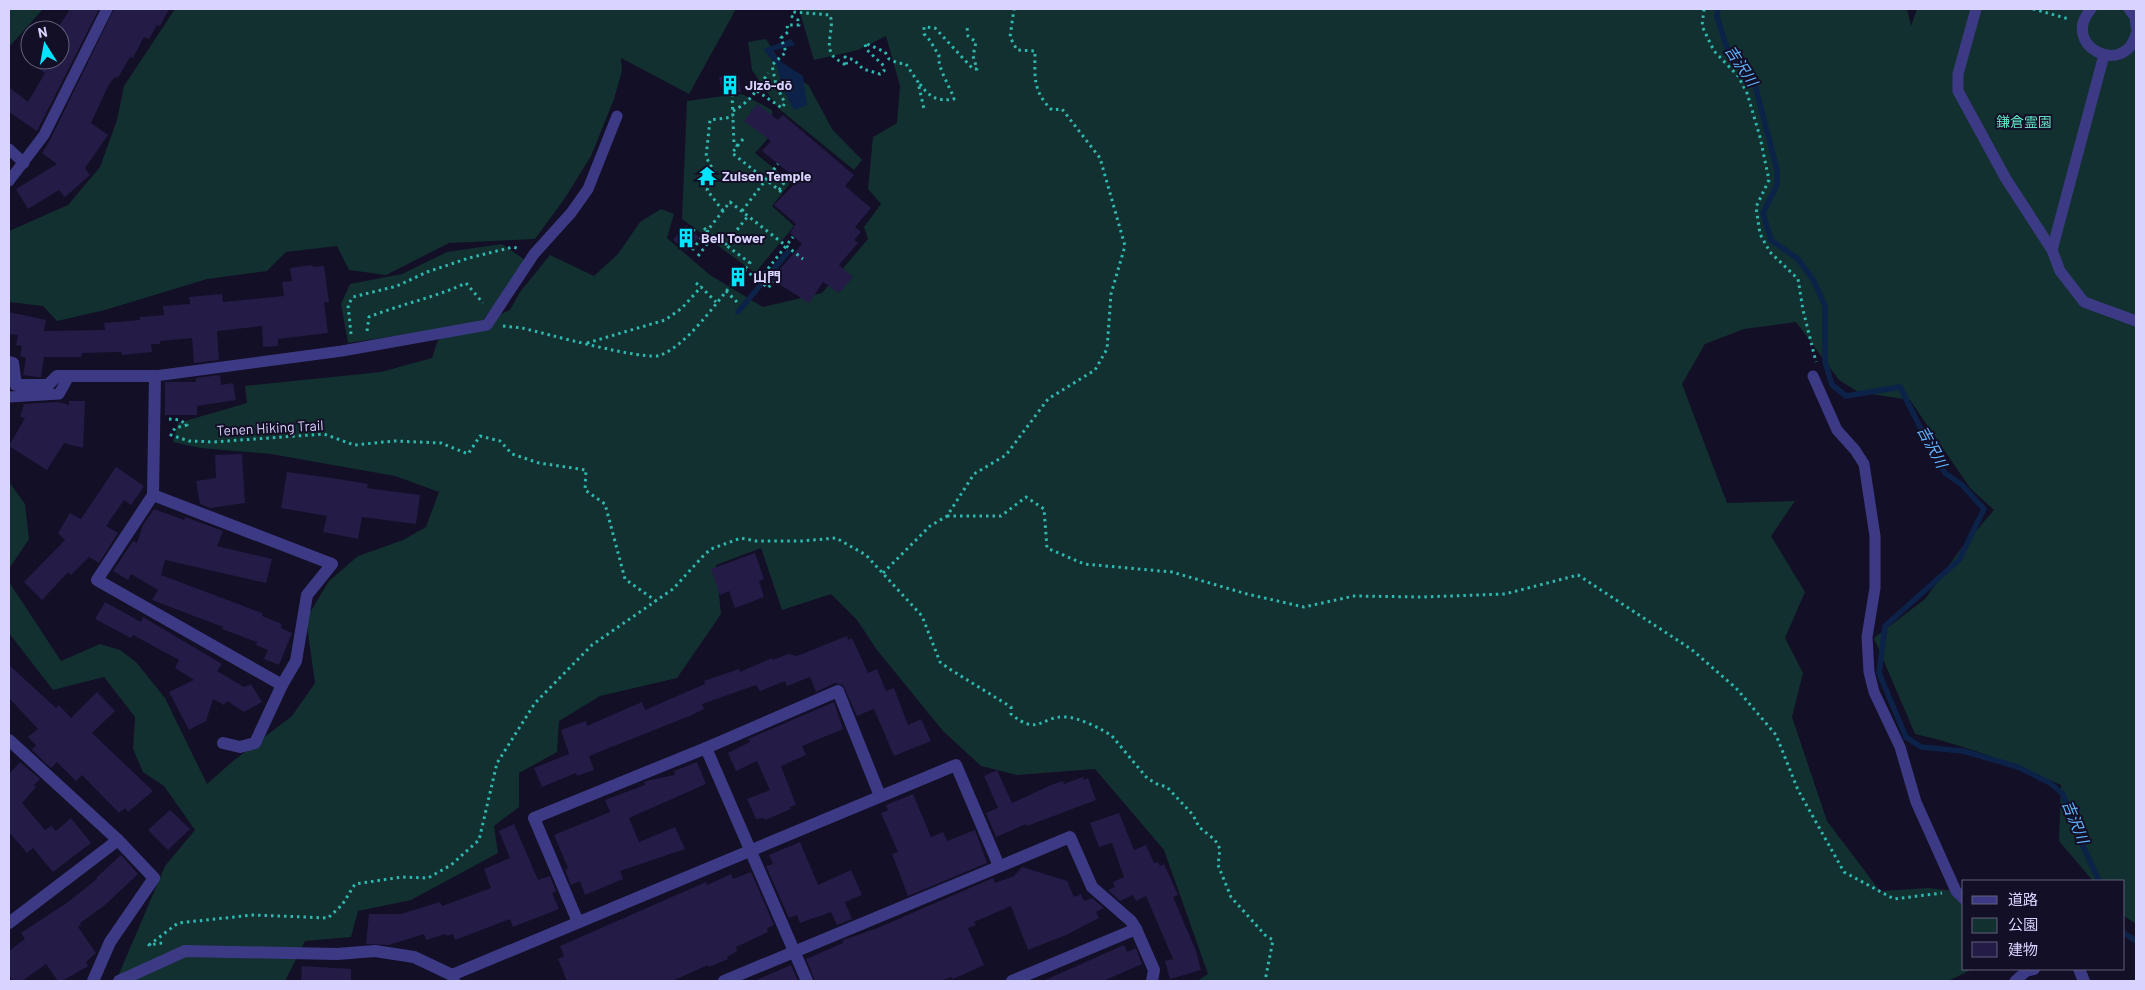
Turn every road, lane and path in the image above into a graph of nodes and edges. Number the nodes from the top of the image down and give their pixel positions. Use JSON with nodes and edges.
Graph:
{"nodes":[{"id":1,"x":107,"y":9,"type":"edge"},
{"id":2,"x":1014,"y":9,"type":"edge"},
{"id":3,"x":1704,"y":9,"type":"edge"},
{"id":4,"x":1976,"y":9,"type":"edge"},
{"id":5,"x":2034,"y":9,"type":"edge"},
{"id":6,"x":2091,"y":9,"type":"edge"},
{"id":7,"x":2129,"y":9,"type":"edge"},
{"id":8,"x":2082,"y":22,"type":"junction"},
{"id":9,"x":967,"y":26,"type":"dead end"},
{"id":10,"x":2136,"y":27,"type":"edge"},
{"id":11,"x":2136,"y":34,"type":"edge"},
{"id":12,"x":2104,"y":55,"type":"junction"},
{"id":13,"x":768,"y":73,"type":"dead end"},
{"id":14,"x":918,"y":82,"type":"junction"},
{"id":15,"x":757,"y":91,"type":"junction"},
{"id":16,"x":732,"y":94,"type":"dead end"},
{"id":17,"x":924,"y":110,"type":"dead end"},
{"id":18,"x":733,"y":111,"type":"junction"},
{"id":19,"x":617,"y":116,"type":"dead end"},
{"id":20,"x":733,"y":117,"type":"junction"},
{"id":21,"x":743,"y":139,"type":"dead end"},
{"id":22,"x":738,"y":146,"type":"junction"},
{"id":23,"x":9,"y":149,"type":"edge"},
{"id":24,"x":24,"y":163,"type":"junction"},
{"id":25,"x":778,"y":164,"type":"dead end"},
{"id":26,"x":788,"y":177,"type":"dead end"},
{"id":27,"x":765,"y":180,"type":"junction"},
{"id":28,"x":9,"y":181,"type":"edge"},
{"id":29,"x":779,"y":190,"type":"junction"},
{"id":30,"x":784,"y":194,"type":"dead end"},
{"id":31,"x":723,"y":210,"type":"junction"},
{"id":32,"x":742,"y":211,"type":"junction"},
{"id":33,"x":748,"y":216,"type":"junction"},
{"id":34,"x":696,"y":228,"type":"dead end"},
{"id":35,"x":705,"y":230,"type":"junction"},
{"id":36,"x":693,"y":231,"type":"dead end"},
{"id":37,"x":713,"y":236,"type":"junction"},
{"id":38,"x":793,"y":237,"type":"dead end"},
{"id":39,"x":725,"y":245,"type":"junction"},
{"id":40,"x":786,"y":246,"type":"junction"},
{"id":41,"x":692,"y":250,"type":"dead end"},
{"id":42,"x":2052,"y":250,"type":"junction"},
{"id":43,"x":534,"y":254,"type":"junction"},
{"id":44,"x":698,"y":256,"type":"dead end"},
{"id":45,"x":803,"y":259,"type":"dead end"},
{"id":46,"x":759,"y":281,"type":"junction"},
{"id":47,"x":734,"y":282,"type":"dead end"},
{"id":48,"x":773,"y":282,"type":"dead end"},
{"id":49,"x":696,"y":283,"type":"dead end"},
{"id":50,"x":701,"y":287,"type":"junction"},
{"id":51,"x":726,"y":291,"type":"junction"},
{"id":52,"x":716,"y":302,"type":"junction"},
{"id":53,"x":738,"y":303,"type":"dead end"},
{"id":54,"x":494,"y":314,"type":"junction"},
{"id":55,"x":2136,"y":321,"type":"edge"},
{"id":56,"x":487,"y":325,"type":"junction"},
{"id":57,"x":587,"y":343,"type":"junction"},
{"id":58,"x":369,"y":346,"type":"junction"},
{"id":59,"x":352,"y":350,"type":"junction"},
{"id":60,"x":9,"y":362,"type":"edge"},
{"id":61,"x":69,"y":376,"type":"junction"},
{"id":62,"x":154,"y":376,"type":"junction"},
{"id":63,"x":1813,"y":376,"type":"joint"},
{"id":64,"x":9,"y":397,"type":"edge"},
{"id":65,"x":154,"y":418,"type":"junction"},
{"id":66,"x":153,"y":495,"type":"junction"},
{"id":67,"x":947,"y":516,"type":"junction"},
{"id":68,"x":883,"y":573,"type":"junction"},
{"id":69,"x":656,"y":601,"type":"junction"},
{"id":70,"x":282,"y":685,"type":"junction"},
{"id":71,"x":223,"y":743,"type":"dead end"},
{"id":72,"x":12,"y":747,"type":"edge"},
{"id":73,"x":706,"y":748,"type":"junction"},
{"id":74,"x":880,"y":796,"type":"junction"},
{"id":75,"x":118,"y":840,"type":"junction"},
{"id":76,"x":751,"y":850,"type":"junction"},
{"id":77,"x":998,"y":866,"type":"junction"},
{"id":78,"x":1960,"y":895,"type":"edge"},
{"id":79,"x":578,"y":922,"type":"junction"},
{"id":80,"x":9,"y":923,"type":"edge"},
{"id":81,"x":1136,"y":929,"type":"junction"},
{"id":82,"x":165,"y":942,"type":"dead end"},
{"id":83,"x":794,"y":952,"type":"junction"},
{"id":84,"x":2030,"y":970,"type":"edge"},
{"id":85,"x":453,"y":978,"type":"edge"},
{"id":86,"x":93,"y":981,"type":"edge"},
{"id":87,"x":119,"y":981,"type":"edge"},
{"id":88,"x":724,"y":981,"type":"edge"},
{"id":89,"x":807,"y":981,"type":"edge"},
{"id":90,"x":1012,"y":981,"type":"edge"},
{"id":91,"x":1152,"y":981,"type":"edge"},
{"id":92,"x":1265,"y":981,"type":"edge"},
{"id":93,"x":2015,"y":981,"type":"edge"}],
"edges":[{"from":1,"to":24,"type":"lane"},
{"from":2,"to":67,"type":"path"},
{"from":3,"to":63,"type":"path"},
{"from":4,"to":42,"type":"lane"},
{"from":5,"to":8,"type":"path"},
{"from":6,"to":8,"type":"lane"},
{"from":7,"to":10,"type":"lane"},
{"from":8,"to":12,"type":"lane"},
{"from":9,"to":14,"type":"path"},
{"from":11,"to":12,"type":"lane"},
{"from":12,"to":42,"type":"lane"},
{"from":13,"to":15,"type":"path"},
{"from":14,"to":15,"type":"path"},
{"from":14,"to":17,"type":"path"},
{"from":15,"to":18,"type":"path"},
{"from":16,"to":18,"type":"path"},
{"from":18,"to":20,"type":"path"},
{"from":19,"to":43,"type":"lane"},
{"from":20,"to":22,"type":"path"},
{"from":20,"to":31,"type":"path"},
{"from":21,"to":22,"type":"path"},
{"from":22,"to":27,"type":"path"},
{"from":23,"to":24,"type":"lane"},
{"from":24,"to":28,"type":"lane"},
{"from":25,"to":27,"type":"path"},
{"from":26,"to":29,"type":"path"},
{"from":27,"to":29,"type":"path"},
{"from":27,"to":32,"type":"path"},
{"from":29,"to":30,"type":"path"},
{"from":31,"to":32,"type":"path"},
{"from":31,"to":35,"type":"path"},
{"from":32,"to":33,"type":"path"},
{"from":33,"to":39,"type":"path"},
{"from":33,"to":40,"type":"path"},
{"from":34,"to":36,"type":"path"},
{"from":35,"to":37,"type":"path"},
{"from":35,"to":41,"type":"path"},
{"from":37,"to":39,"type":"path"},
{"from":37,"to":44,"type":"path"},
{"from":38,"to":40,"type":"path"},
{"from":39,"to":46,"type":"path"},
{"from":40,"to":45,"type":"path"},
{"from":40,"to":46,"type":"path"},
{"from":42,"to":55,"type":"lane"},
{"from":43,"to":54,"type":"lane"},
{"from":43,"to":59,"type":"path"},
{"from":46,"to":48,"type":"path"},
{"from":47,"to":51,"type":"path"},
{"from":49,"to":50,"type":"path"},
{"from":50,"to":52,"type":"path"},
{"from":50,"to":57,"type":"path"},
{"from":51,"to":52,"type":"path"},
{"from":51,"to":53,"type":"path"},
{"from":52,"to":57,"type":"path"},
{"from":54,"to":56,"type":"lane"},
{"from":54,"to":58,"type":"path"},
{"from":56,"to":57,"type":"path"},
{"from":56,"to":58,"type":"lane"},
{"from":58,"to":59,"type":"lane"},
{"from":59,"to":62,"type":"lane"},
{"from":60,"to":61,"type":"street"},
{"from":61,"to":62,"type":"street"},
{"from":61,"to":64,"type":"lane"},
{"from":62,"to":65,"type":"street"},
{"from":63,"to":78,"type":"lane"},
{"from":65,"to":66,"type":"street"},
{"from":65,"to":69,"type":"path","name":"Tenen Hiking Trail"},
{"from":66,"to":70,"type":"street"},
{"from":66,"to":70,"type":"street"},
{"from":67,"to":68,"type":"path"},
{"from":67,"to":78,"type":"path"},
{"from":68,"to":69,"type":"path"},
{"from":68,"to":92,"type":"path"},
{"from":69,"to":82,"type":"path"},
{"from":70,"to":71,"type":"street"},
{"from":72,"to":75,"type":"street"},
{"from":73,"to":74,"type":"street"},
{"from":73,"to":76,"type":"street"},
{"from":73,"to":79,"type":"street"},
{"from":74,"to":76,"type":"street"},
{"from":74,"to":77,"type":"street"},
{"from":75,"to":80,"type":"street"},
{"from":75,"to":86,"type":"street"},
{"from":76,"to":79,"type":"street"},
{"from":76,"to":83,"type":"street"},
{"from":77,"to":81,"type":"street"},
{"from":77,"to":83,"type":"street"},
{"from":79,"to":85,"type":"street"},
{"from":81,"to":90,"type":"street"},
{"from":81,"to":91,"type":"street"},
{"from":83,"to":88,"type":"street"},
{"from":83,"to":89,"type":"street"},
{"from":84,"to":93,"type":"lane"},
{"from":85,"to":87,"type":"street"}]}
